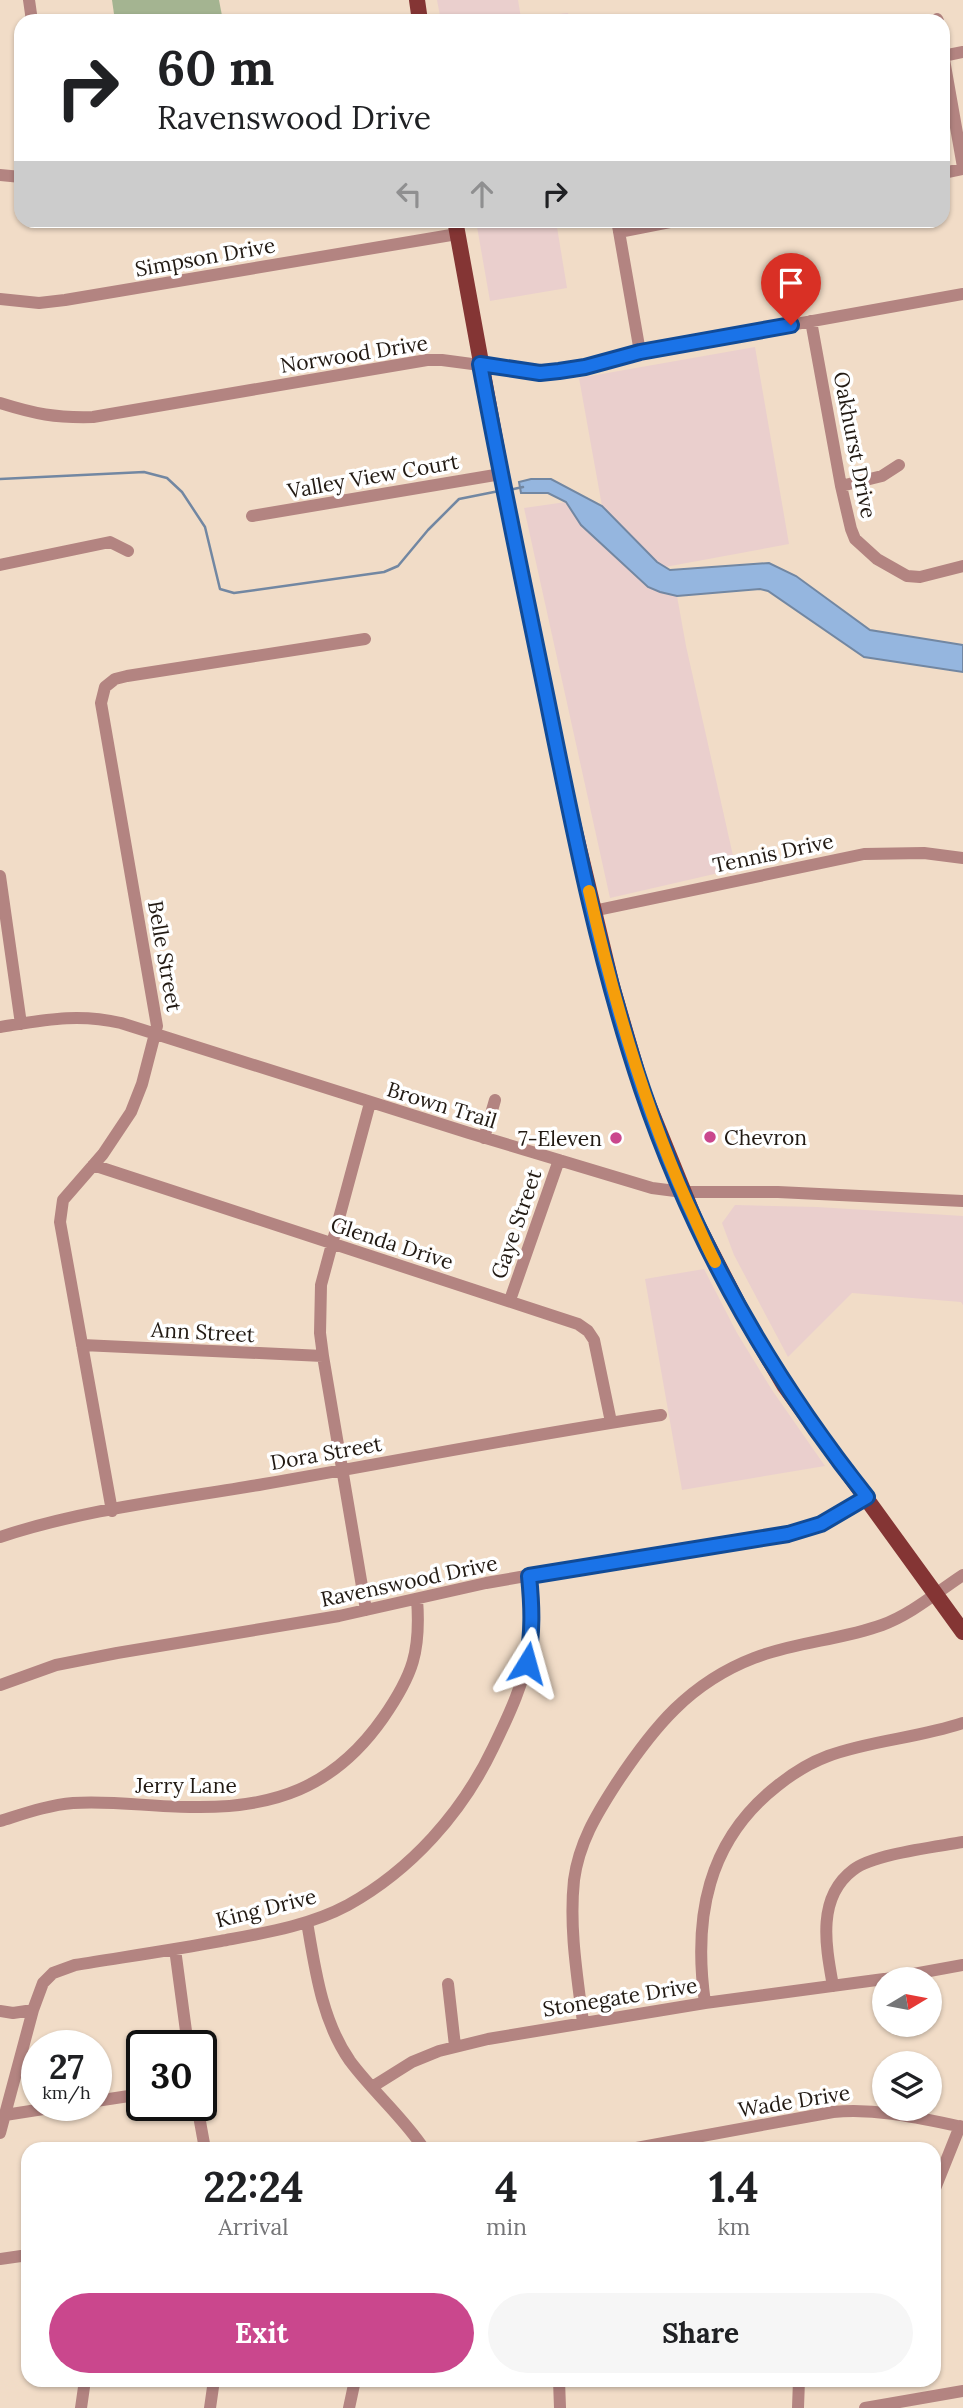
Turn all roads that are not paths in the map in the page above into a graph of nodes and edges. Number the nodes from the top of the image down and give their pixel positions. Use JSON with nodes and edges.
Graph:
{"nodes":[{"id":1,"x":950,"y":95,"type":"edge"},
{"id":2,"x":963,"y":168,"type":"edge"},
{"id":3,"x":451,"y":228,"type":"edge"},
{"id":4,"x":456,"y":228,"type":"edge"},
{"id":5,"x":618,"y":228,"type":"edge"},
{"id":6,"x":963,"y":294,"type":"edge"},
{"id":7,"x":0,"y":299,"type":"edge"},
{"id":8,"x":811,"y":321,"type":"junction"},
{"id":9,"x":640,"y":352,"type":"junction"},
{"id":10,"x":480,"y":364,"type":"junction"},
{"id":11,"x":0,"y":403,"type":"edge"},
{"id":12,"x":899,"y":464,"type":"dead end"},
{"id":13,"x":503,"y":484,"type":"junction"},
{"id":14,"x":841,"y":486,"type":"junction"},
{"id":15,"x":252,"y":516,"type":"dead end"},
{"id":16,"x":128,"y":551,"type":"dead end"},
{"id":17,"x":0,"y":565,"type":"edge"},
{"id":18,"x":963,"y":566,"type":"edge"},
{"id":19,"x":365,"y":639,"type":"dead end"},
{"id":20,"x":963,"y":858,"type":"edge"},
{"id":21,"x":0,"y":876,"type":"edge"},
{"id":22,"x":593,"y":911,"type":"junction"},
{"id":23,"x":21,"y":1024,"type":"junction"},
{"id":24,"x":0,"y":1027,"type":"edge"},
{"id":25,"x":156,"y":1034,"type":"junction"},
{"id":26,"x":495,"y":1100,"type":"dead end"},
{"id":27,"x":370,"y":1103,"type":"junction"},
{"id":28,"x":484,"y":1138,"type":"junction"},
{"id":29,"x":559,"y":1160,"type":"junction"},
{"id":30,"x":93,"y":1165,"type":"junction"},
{"id":31,"x":682,"y":1192,"type":"junction"},
{"id":32,"x":963,"y":1201,"type":"edge"},
{"id":33,"x":332,"y":1244,"type":"junction"},
{"id":34,"x":510,"y":1300,"type":"junction"},
{"id":35,"x":82,"y":1345,"type":"junction"},
{"id":36,"x":323,"y":1356,"type":"junction"},
{"id":37,"x":661,"y":1415,"type":"dead end"},
{"id":38,"x":611,"y":1422,"type":"junction"},
{"id":39,"x":342,"y":1470,"type":"junction"},
{"id":40,"x":867,"y":1497,"type":"junction"},
{"id":41,"x":112,"y":1511,"type":"junction"},
{"id":42,"x":0,"y":1537,"type":"edge"},
{"id":43,"x":963,"y":1575,"type":"edge"},
{"id":44,"x":529,"y":1576,"type":"junction"},
{"id":45,"x":935,"y":1594,"type":"junction"},
{"id":46,"x":417,"y":1599,"type":"junction"},
{"id":47,"x":366,"y":1610,"type":"junction"},
{"id":48,"x":963,"y":1632,"type":"edge"},
{"id":49,"x":0,"y":1685,"type":"edge"},
{"id":50,"x":963,"y":1723,"type":"edge"},
{"id":51,"x":0,"y":1821,"type":"edge"},
{"id":52,"x":963,"y":1842,"type":"edge"},
{"id":53,"x":307,"y":1922,"type":"junction"},
{"id":54,"x":175,"y":1949,"type":"junction"},
{"id":55,"x":963,"y":1965,"type":"edge"},
{"id":56,"x":942,"y":1969,"type":"edge"},
{"id":57,"x":872,"y":1981,"type":"edge"},
{"id":58,"x":448,"y":1984,"type":"dead end"},
{"id":59,"x":833,"y":1986,"type":"junction"},
{"id":60,"x":705,"y":2003,"type":"junction"},
{"id":61,"x":33,"y":2010,"type":"junction"},
{"id":62,"x":0,"y":2011,"type":"edge"},
{"id":63,"x":583,"y":2022,"type":"junction"},
{"id":64,"x":186,"y":2030,"type":"edge"},
{"id":65,"x":455,"y":2046,"type":"junction"},
{"id":66,"x":372,"y":2087,"type":"junction"},
{"id":67,"x":21,"y":2112,"type":"edge"},
{"id":68,"x":5,"y":2115,"type":"junction"},
{"id":69,"x":200,"y":2121,"type":"edge"},
{"id":70,"x":962,"y":2126,"type":"edge"},
{"id":71,"x":0,"y":2133,"type":"edge"},
{"id":72,"x":204,"y":2142,"type":"edge"},
{"id":73,"x":418,"y":2142,"type":"edge"},
{"id":74,"x":669,"y":2142,"type":"edge"},
{"id":75,"x":941,"y":2175,"type":"edge"},
{"id":76,"x":21,"y":2256,"type":"edge"},
{"id":77,"x":0,"y":2259,"type":"edge"},
{"id":78,"x":84,"y":2387,"type":"edge"},
{"id":79,"x":213,"y":2387,"type":"edge"},
{"id":80,"x":354,"y":2387,"type":"edge"},
{"id":81,"x":559,"y":2387,"type":"edge"},
{"id":82,"x":799,"y":2387,"type":"edge"},
{"id":83,"x":963,"y":2391,"type":"edge"},
{"id":84,"x":81,"y":2408,"type":"edge"},
{"id":85,"x":210,"y":2408,"type":"edge"},
{"id":86,"x":349,"y":2408,"type":"edge"},
{"id":87,"x":560,"y":2408,"type":"edge"},
{"id":88,"x":798,"y":2408,"type":"edge"},
{"id":89,"x":864,"y":2408,"type":"edge"}],
"edges":[{"from":1,"to":2,"type":"street"},
{"from":3,"to":7,"type":"street","name":"Simpson Drive"},
{"from":4,"to":10,"type":"main road"},
{"from":5,"to":9,"type":"street"},
{"from":6,"to":8,"type":"street","name":"Norwood Drive"},
{"from":8,"to":9,"type":"street","name":"Norwood Drive"},
{"from":8,"to":14,"type":"street","name":"Oakhurst Drive"},
{"from":9,"to":10,"type":"street","name":"Norwood Drive"},
{"from":10,"to":11,"type":"street","name":"Norwood Drive"},
{"from":10,"to":13,"type":"main road"},
{"from":12,"to":14,"type":"street"},
{"from":13,"to":15,"type":"street","name":"Valley View Court"},
{"from":13,"to":22,"type":"main road"},
{"from":14,"to":18,"type":"street","name":"Oakhurst Drive"},
{"from":16,"to":17,"type":"street"},
{"from":19,"to":25,"type":"street","name":"Belle Street"},
{"from":20,"to":22,"type":"street","name":"Tennis Drive"},
{"from":21,"to":23,"type":"street"},
{"from":22,"to":31,"type":"main road"},
{"from":23,"to":24,"type":"street","name":"Brown Trail"},
{"from":23,"to":25,"type":"street","name":"Brown Trail"},
{"from":25,"to":27,"type":"street","name":"Brown Trail"},
{"from":25,"to":30,"type":"street","name":"Belle Street"},
{"from":26,"to":28,"type":"street"},
{"from":27,"to":28,"type":"street","name":"Brown Trail"},
{"from":27,"to":33,"type":"street"},
{"from":28,"to":29,"type":"street","name":"Brown Trail"},
{"from":29,"to":31,"type":"street","name":"Brown Trail"},
{"from":29,"to":34,"type":"street","name":"Gaye Street"},
{"from":30,"to":33,"type":"street","name":"Glenda Drive"},
{"from":30,"to":35,"type":"street","name":"Belle Street"},
{"from":31,"to":32,"type":"street","name":"Brown Trail"},
{"from":31,"to":40,"type":"main road"},
{"from":33,"to":34,"type":"street","name":"Glenda Drive"},
{"from":33,"to":36,"type":"street"},
{"from":34,"to":38,"type":"street","name":"Glenda Drive"},
{"from":35,"to":36,"type":"street","name":"Ann Street"},
{"from":35,"to":41,"type":"street","name":"Belle Street"},
{"from":36,"to":39,"type":"street"},
{"from":37,"to":38,"type":"street","name":"Dora Street"},
{"from":38,"to":39,"type":"street","name":"Dora Street"},
{"from":39,"to":41,"type":"street","name":"Dora Street"},
{"from":39,"to":47,"type":"street"},
{"from":40,"to":44,"type":"street","name":"Ravenswood Drive"},
{"from":40,"to":45,"type":"main road"},
{"from":41,"to":42,"type":"street","name":"Dora Street"},
{"from":43,"to":45,"type":"street"},
{"from":44,"to":46,"type":"street","name":"Ravenswood Drive"},
{"from":44,"to":53,"type":"street","name":"King Drive"},
{"from":45,"to":48,"type":"main road"},
{"from":45,"to":63,"type":"street"},
{"from":46,"to":47,"type":"street","name":"Ravenswood Drive"},
{"from":46,"to":51,"type":"street","name":"Jerry Lane"},
{"from":47,"to":49,"type":"street","name":"Ravenswood Drive"},
{"from":50,"to":60,"type":"street"},
{"from":52,"to":59,"type":"street"},
{"from":53,"to":54,"type":"street","name":"King Drive"},
{"from":53,"to":66,"type":"street"},
{"from":54,"to":61,"type":"street","name":"King Drive"},
{"from":54,"to":64,"type":"street"},
{"from":55,"to":56,"type":"street","name":"Stonegate Drive"},
{"from":57,"to":59,"type":"street","name":"Stonegate Drive"},
{"from":58,"to":65,"type":"street"},
{"from":59,"to":60,"type":"street","name":"Stonegate Drive"},
{"from":60,"to":63,"type":"street","name":"Stonegate Drive"},
{"from":61,"to":62,"type":"street"},
{"from":61,"to":68,"type":"street","name":"King Drive"},
{"from":63,"to":65,"type":"street","name":"Stonegate Drive"},
{"from":65,"to":66,"type":"street","name":"Stonegate Drive"},
{"from":66,"to":73,"type":"street"},
{"from":67,"to":68,"type":"street"},
{"from":68,"to":71,"type":"street","name":"King Drive"},
{"from":69,"to":72,"type":"street"},
{"from":70,"to":74,"type":"street","name":"Wade Drive"},
{"from":70,"to":75,"type":"street"},
{"from":76,"to":77,"type":"street"},
{"from":78,"to":84,"type":"street"},
{"from":79,"to":85,"type":"street"},
{"from":80,"to":86,"type":"street"},
{"from":81,"to":87,"type":"street"},
{"from":82,"to":88,"type":"street"},
{"from":83,"to":89,"type":"street"}]}
